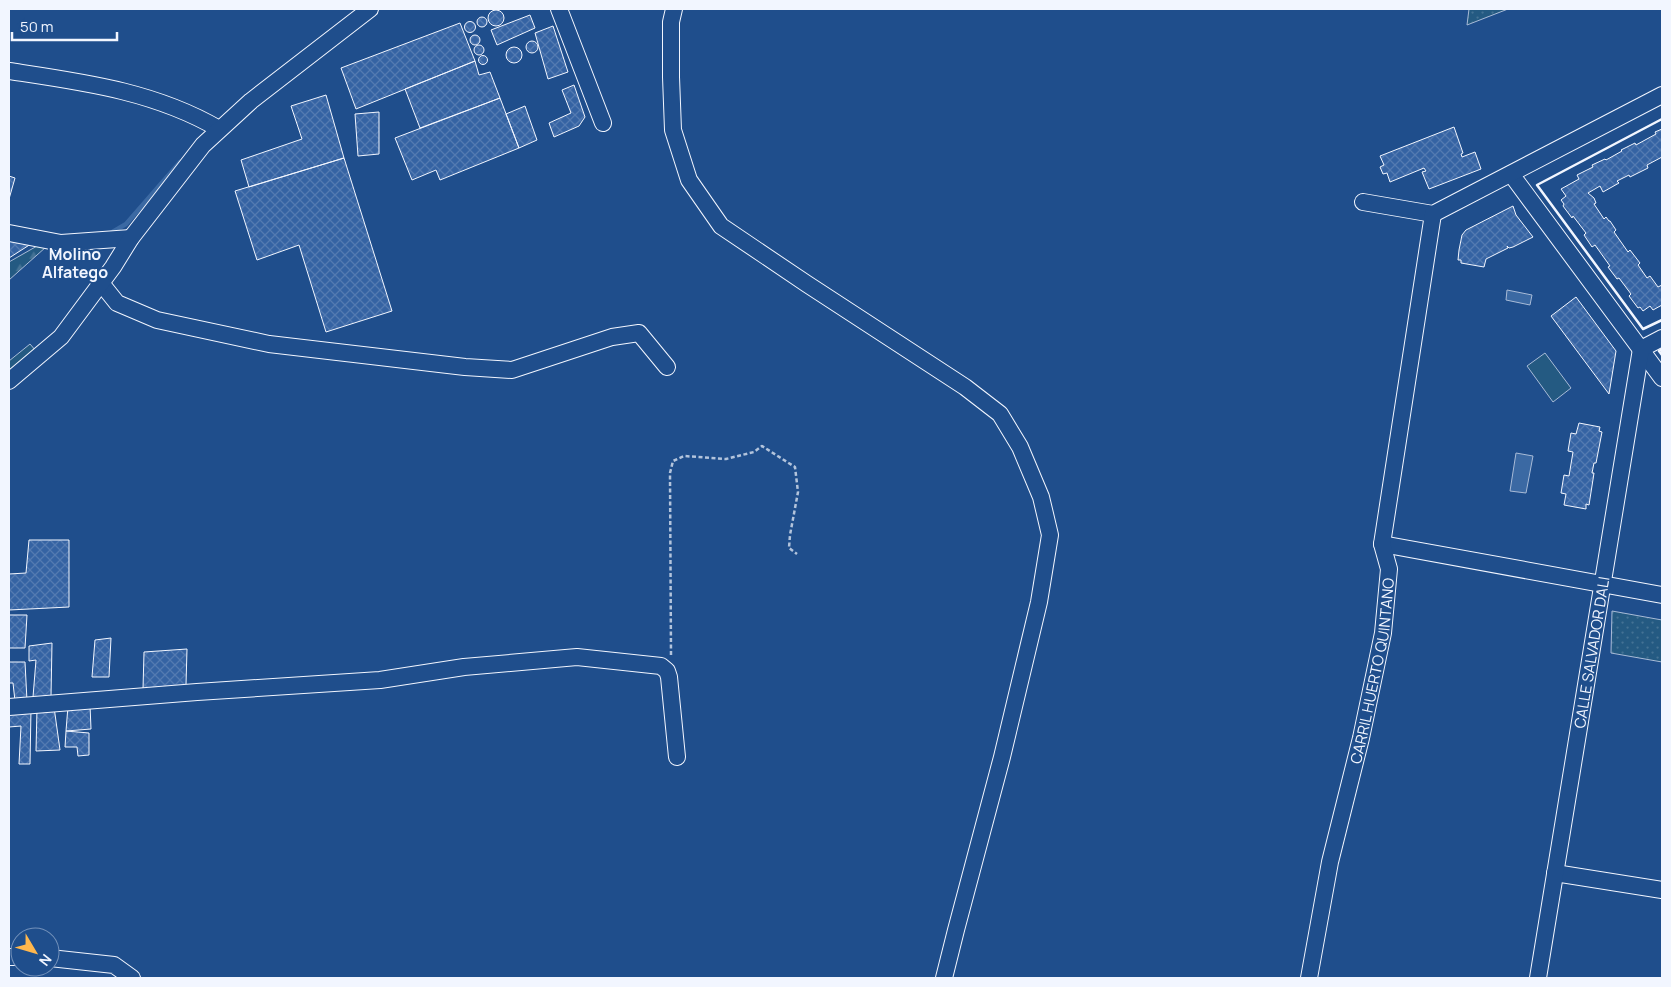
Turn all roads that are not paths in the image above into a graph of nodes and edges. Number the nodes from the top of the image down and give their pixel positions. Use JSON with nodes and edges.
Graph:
{"nodes":[{"id":1,"x":370,"y":9,"type":"edge"},
{"id":2,"x":559,"y":9,"type":"edge"},
{"id":3,"x":674,"y":9,"type":"edge"},
{"id":4,"x":9,"y":71,"type":"edge"},
{"id":5,"x":1662,"y":95,"type":"edge"},
{"id":6,"x":603,"y":123,"type":"dead end"},
{"id":7,"x":219,"y":129,"type":"junction"},
{"id":8,"x":1511,"y":174,"type":"junction"},
{"id":9,"x":1363,"y":202,"type":"dead end"},
{"id":10,"x":1433,"y":214,"type":"junction"},
{"id":11,"x":9,"y":233,"type":"edge"},
{"id":12,"x":131,"y":238,"type":"junction"},
{"id":13,"x":101,"y":283,"type":"junction"},
{"id":14,"x":1662,"y":338,"type":"edge"},
{"id":15,"x":1641,"y":349,"type":"junction"},
{"id":16,"x":667,"y":367,"type":"dead end"},
{"id":17,"x":1662,"y":378,"type":"edge"},
{"id":18,"x":9,"y":381,"type":"edge"},
{"id":19,"x":1382,"y":544,"type":"junction"},
{"id":20,"x":1602,"y":584,"type":"junction"},
{"id":21,"x":1662,"y":595,"type":"edge"},
{"id":22,"x":9,"y":706,"type":"edge"},
{"id":23,"x":677,"y":757,"type":"dead end"},
{"id":24,"x":1555,"y":873,"type":"junction"},
{"id":25,"x":1662,"y":890,"type":"edge"},
{"id":26,"x":60,"y":959,"type":"edge"},
{"id":27,"x":132,"y":978,"type":"edge"},
{"id":28,"x":944,"y":978,"type":"edge"},
{"id":29,"x":1308,"y":978,"type":"edge"},
{"id":30,"x":1538,"y":978,"type":"edge"}],
"edges":[{"from":1,"to":7,"type":"street"},
{"from":2,"to":6,"type":"street"},
{"from":3,"to":28,"type":"street"},
{"from":4,"to":7,"type":"street"},
{"from":5,"to":8,"type":"street"},
{"from":7,"to":12,"type":"street"},
{"from":8,"to":10,"type":"street"},
{"from":8,"to":15,"type":"street"},
{"from":9,"to":10,"type":"street"},
{"from":10,"to":19,"type":"street","name":"CARRIL HUERTO QUINTANO"},
{"from":11,"to":12,"type":"street"},
{"from":12,"to":13,"type":"street"},
{"from":13,"to":16,"type":"street"},
{"from":13,"to":18,"type":"street"},
{"from":14,"to":15,"type":"street"},
{"from":15,"to":17,"type":"street"},
{"from":15,"to":20,"type":"street","name":"CALLE SALVADOR DALI"},
{"from":19,"to":20,"type":"street"},
{"from":19,"to":29,"type":"street","name":"CARRIL HUERTO QUINTANO"},
{"from":20,"to":21,"type":"street"},
{"from":20,"to":24,"type":"street","name":"CALLE SALVADOR DALI"},
{"from":22,"to":23,"type":"street"},
{"from":24,"to":25,"type":"street"},
{"from":24,"to":30,"type":"street","name":"CALLE SALVADOR DALI"},
{"from":26,"to":27,"type":"street"}]}
